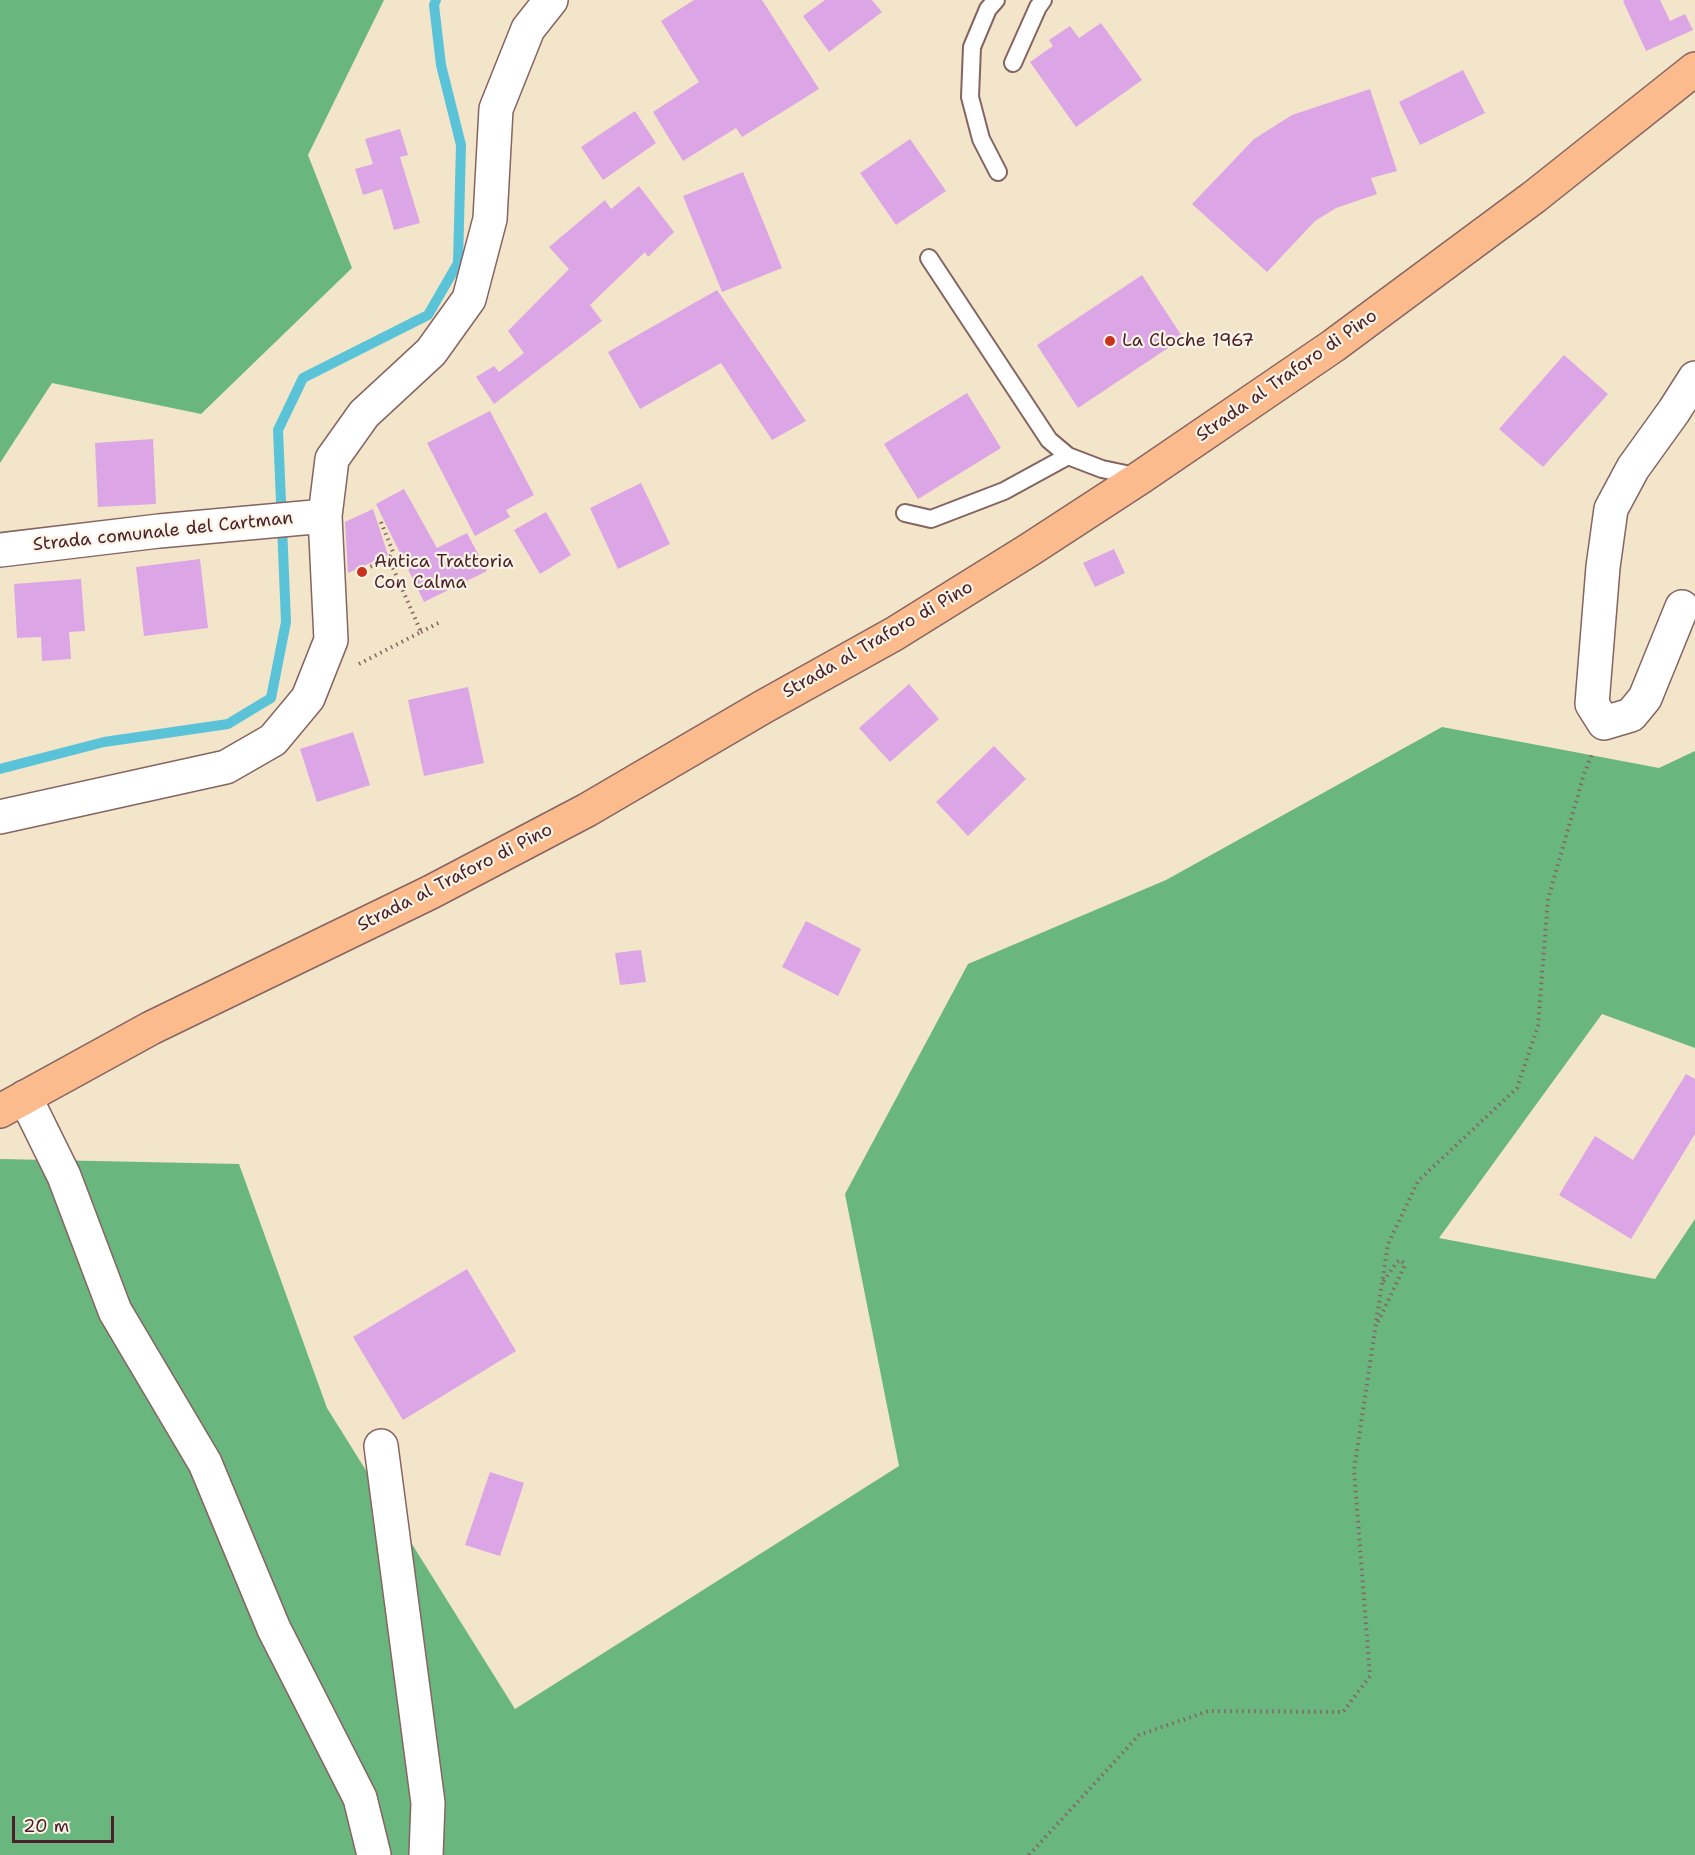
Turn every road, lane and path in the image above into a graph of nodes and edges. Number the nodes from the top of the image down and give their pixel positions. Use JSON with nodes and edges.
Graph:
{"nodes":[{"id":1,"x":551,"y":0,"type":"edge"},
{"id":2,"x":996,"y":0,"type":"edge"},
{"id":3,"x":1043,"y":0,"type":"edge"},
{"id":4,"x":1013,"y":63,"type":"dead end"},
{"id":5,"x":1695,"y":69,"type":"edge"},
{"id":6,"x":998,"y":172,"type":"dead end"},
{"id":7,"x":929,"y":258,"type":"dead end"},
{"id":8,"x":1695,"y":378,"type":"edge"},
{"id":9,"x":1068,"y":456,"type":"junction"},
{"id":10,"x":1141,"y":477,"type":"junction"},
{"id":11,"x":905,"y":513,"type":"dead end"},
{"id":12,"x":320,"y":516,"type":"junction"},
{"id":13,"x":381,"y":522,"type":"dead end"},
{"id":14,"x":0,"y":550,"type":"edge"},
{"id":15,"x":389,"y":560,"type":"junction"},
{"id":16,"x":329,"y":584,"type":"junction"},
{"id":17,"x":1682,"y":608,"type":"dead end"},
{"id":18,"x":442,"y":621,"type":"dead end"},
{"id":19,"x":421,"y":632,"type":"junction"},
{"id":20,"x":359,"y":664,"type":"dead end"},
{"id":21,"x":1604,"y":723,"type":"junction"},
{"id":22,"x":0,"y":817,"type":"edge"},
{"id":23,"x":13,"y":1104,"type":"edge"},
{"id":24,"x":1382,"y":1282,"type":"junction"},
{"id":25,"x":1376,"y":1325,"type":"junction"},
{"id":26,"x":381,"y":1446,"type":"dead end"},
{"id":27,"x":374,"y":1855,"type":"edge"},
{"id":28,"x":426,"y":1855,"type":"edge"},
{"id":29,"x":1029,"y":1855,"type":"edge"}],
"edges":[{"from":1,"to":12,"type":"street"},
{"from":2,"to":6,"type":"lane"},
{"from":3,"to":4,"type":"lane"},
{"from":5,"to":10,"type":"main road","name":"Strada al Traforo di Pino"},
{"from":7,"to":9,"type":"lane"},
{"from":8,"to":21,"type":"street"},
{"from":9,"to":10,"type":"lane"},
{"from":9,"to":11,"type":"lane"},
{"from":10,"to":23,"type":"main road","name":"Strada al Traforo di Pino"},
{"from":12,"to":14,"type":"street","name":"Strada comunale del Cartman"},
{"from":12,"to":16,"type":"street"},
{"from":13,"to":15,"type":"path"},
{"from":15,"to":16,"type":"path"},
{"from":15,"to":19,"type":"path"},
{"from":16,"to":22,"type":"street"},
{"from":17,"to":21,"type":"street"},
{"from":18,"to":19,"type":"path"},
{"from":19,"to":20,"type":"path"},
{"from":21,"to":24,"type":"path"},
{"from":23,"to":27,"type":"street"},
{"from":24,"to":25,"type":"path"},
{"from":24,"to":25,"type":"path"},
{"from":25,"to":29,"type":"path"},
{"from":26,"to":28,"type":"street"}]}
